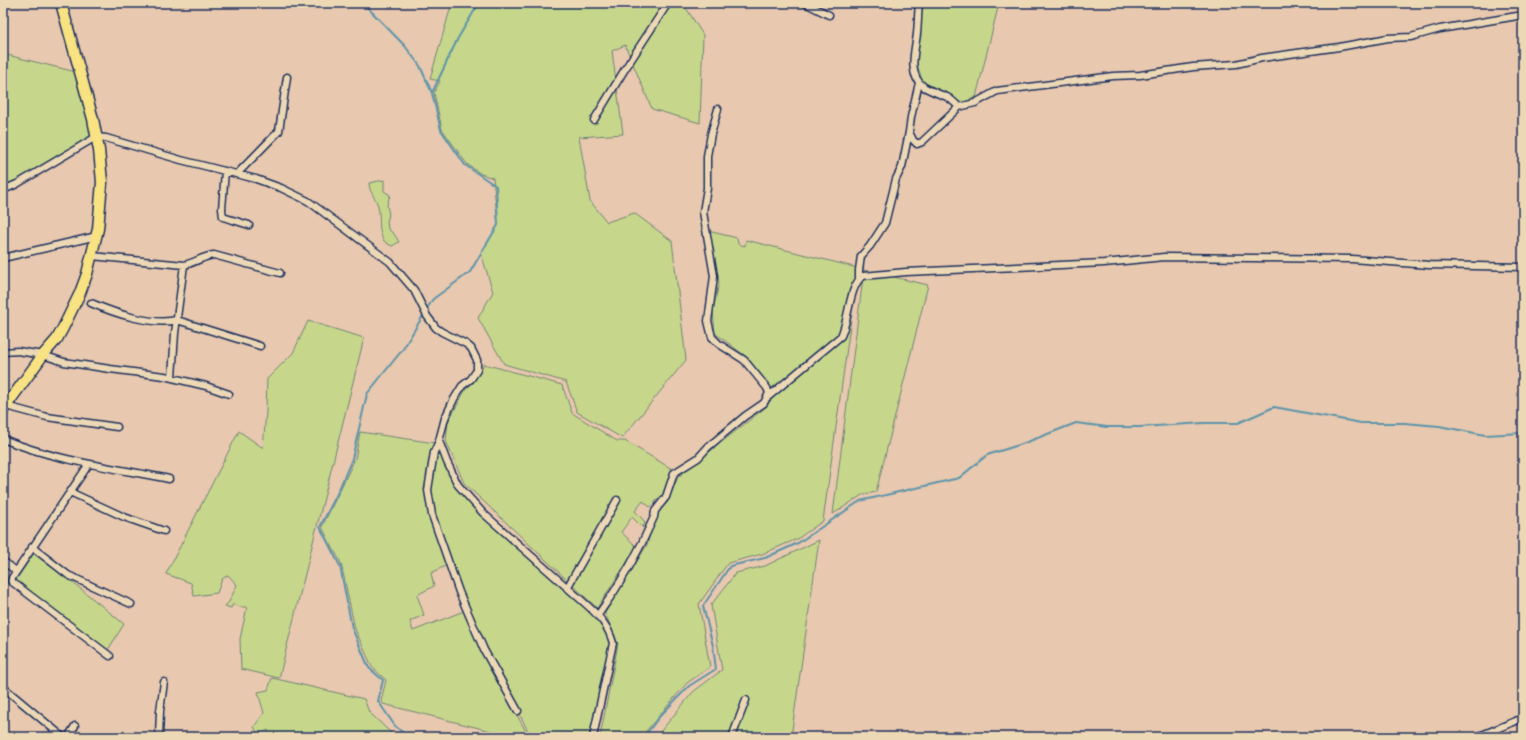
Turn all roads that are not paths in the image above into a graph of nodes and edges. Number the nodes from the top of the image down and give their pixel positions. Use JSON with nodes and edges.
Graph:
{"nodes":[{"id":1,"x":61,"y":3,"type":"edge"},
{"id":2,"x":668,"y":3,"type":"edge"},
{"id":3,"x":804,"y":3,"type":"edge"},
{"id":4,"x":919,"y":3,"type":"edge"},
{"id":5,"x":829,"y":15,"type":"dead end"},
{"id":6,"x":1523,"y":15,"type":"edge"},
{"id":7,"x":287,"y":76,"type":"dead end"},
{"id":8,"x":919,"y":83,"type":"junction"},
{"id":9,"x":959,"y":107,"type":"junction"},
{"id":10,"x":718,"y":109,"type":"dead end"},
{"id":11,"x":594,"y":120,"type":"dead end"},
{"id":12,"x":909,"y":132,"type":"junction"},
{"id":13,"x":96,"y":137,"type":"junction"},
{"id":14,"x":225,"y":171,"type":"junction"},
{"id":15,"x":237,"y":174,"type":"junction"},
{"id":16,"x":3,"y":190,"type":"edge"},
{"id":17,"x":249,"y":225,"type":"dead end"},
{"id":18,"x":97,"y":236,"type":"junction"},
{"id":19,"x":92,"y":256,"type":"junction"},
{"id":20,"x":3,"y":258,"type":"edge"},
{"id":21,"x":184,"y":265,"type":"junction"},
{"id":22,"x":1523,"y":267,"type":"edge"},
{"id":23,"x":280,"y":272,"type":"dead end"},
{"id":24,"x":859,"y":279,"type":"junction"},
{"id":25,"x":91,"y":303,"type":"dead end"},
{"id":26,"x":177,"y":320,"type":"junction"},
{"id":27,"x":260,"y":346,"type":"dead end"},
{"id":28,"x":3,"y":352,"type":"edge"},
{"id":29,"x":43,"y":355,"type":"junction"},
{"id":30,"x":172,"y":377,"type":"junction"},
{"id":31,"x":229,"y":394,"type":"dead end"},
{"id":32,"x":768,"y":397,"type":"junction"},
{"id":33,"x":5,"y":408,"type":"edge"},
{"id":34,"x":117,"y":428,"type":"dead end"},
{"id":35,"x":3,"y":439,"type":"edge"},
{"id":36,"x":439,"y":441,"type":"junction"},
{"id":37,"x":89,"y":464,"type":"junction"},
{"id":38,"x":170,"y":479,"type":"dead end"},
{"id":39,"x":70,"y":492,"type":"junction"},
{"id":40,"x":617,"y":500,"type":"dead end"},
{"id":41,"x":164,"y":531,"type":"dead end"},
{"id":42,"x":32,"y":547,"type":"junction"},
{"id":43,"x":3,"y":561,"type":"edge"},
{"id":44,"x":16,"y":571,"type":"junction"},
{"id":45,"x":567,"y":588,"type":"junction"},
{"id":46,"x":131,"y":604,"type":"dead end"},
{"id":47,"x":598,"y":615,"type":"junction"},
{"id":48,"x":110,"y":656,"type":"dead end"},
{"id":49,"x":164,"y":682,"type":"dead end"},
{"id":50,"x":3,"y":688,"type":"edge"},
{"id":51,"x":746,"y":700,"type":"dead end"},
{"id":52,"x":518,"y":711,"type":"dead end"},
{"id":53,"x":1523,"y":718,"type":"edge"},
{"id":54,"x":75,"y":726,"type":"dead end"},
{"id":55,"x":63,"y":737,"type":"edge"},
{"id":56,"x":68,"y":737,"type":"edge"},
{"id":57,"x":159,"y":737,"type":"edge"},
{"id":58,"x":593,"y":737,"type":"edge"},
{"id":59,"x":732,"y":737,"type":"edge"},
{"id":60,"x":1478,"y":737,"type":"edge"}],
"edges":[{"from":1,"to":13,"type":"highway"},
{"from":2,"to":11,"type":"street"},
{"from":3,"to":5,"type":"street"},
{"from":4,"to":8,"type":"street"},
{"from":6,"to":9,"type":"street"},
{"from":7,"to":15,"type":"street"},
{"from":8,"to":9,"type":"street"},
{"from":8,"to":12,"type":"street"},
{"from":9,"to":12,"type":"street"},
{"from":10,"to":32,"type":"street"},
{"from":12,"to":24,"type":"street"},
{"from":13,"to":14,"type":"street"},
{"from":13,"to":16,"type":"street"},
{"from":13,"to":18,"type":"highway"},
{"from":14,"to":15,"type":"street"},
{"from":14,"to":17,"type":"street"},
{"from":15,"to":36,"type":"street"},
{"from":18,"to":19,"type":"highway"},
{"from":18,"to":20,"type":"street"},
{"from":19,"to":21,"type":"street"},
{"from":19,"to":29,"type":"highway"},
{"from":21,"to":23,"type":"street"},
{"from":21,"to":26,"type":"street"},
{"from":22,"to":24,"type":"street"},
{"from":24,"to":32,"type":"street"},
{"from":25,"to":26,"type":"street"},
{"from":26,"to":27,"type":"street"},
{"from":26,"to":30,"type":"street"},
{"from":28,"to":29,"type":"street"},
{"from":29,"to":30,"type":"street"},
{"from":29,"to":33,"type":"highway"},
{"from":30,"to":31,"type":"street"},
{"from":32,"to":47,"type":"street"},
{"from":33,"to":34,"type":"street"},
{"from":35,"to":37,"type":"street"},
{"from":36,"to":45,"type":"street"},
{"from":36,"to":52,"type":"street"},
{"from":37,"to":38,"type":"street"},
{"from":37,"to":39,"type":"street"},
{"from":39,"to":41,"type":"street"},
{"from":39,"to":42,"type":"street"},
{"from":40,"to":45,"type":"street"},
{"from":42,"to":44,"type":"street"},
{"from":42,"to":46,"type":"street"},
{"from":43,"to":44,"type":"street"},
{"from":44,"to":48,"type":"street"},
{"from":45,"to":47,"type":"street"},
{"from":47,"to":58,"type":"street"},
{"from":49,"to":57,"type":"street"},
{"from":50,"to":55,"type":"street"},
{"from":51,"to":59,"type":"street"},
{"from":53,"to":60,"type":"street"},
{"from":54,"to":56,"type":"street"}]}
